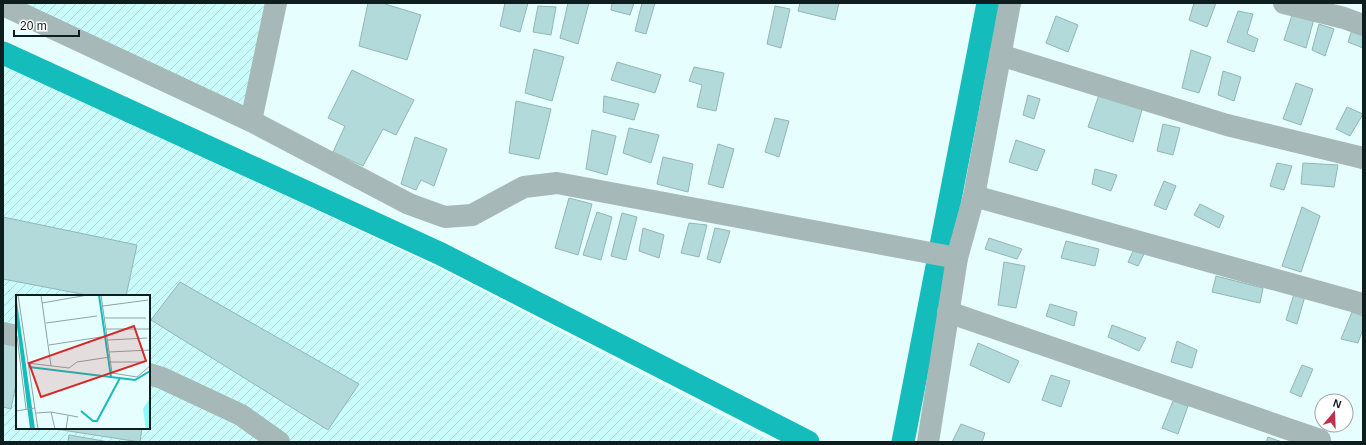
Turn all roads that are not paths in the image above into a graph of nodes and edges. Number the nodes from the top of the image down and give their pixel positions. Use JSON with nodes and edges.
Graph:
{"nodes":[{"id":1,"x":276,"y":3,"type":"edge"},
{"id":2,"x":1010,"y":3,"type":"edge"},
{"id":3,"x":1284,"y":3,"type":"edge"},
{"id":4,"x":3,"y":5,"type":"edge"},
{"id":5,"x":1363,"y":25,"type":"edge"},
{"id":6,"x":1000,"y":55,"type":"junction"},
{"id":7,"x":251,"y":121,"type":"junction"},
{"id":8,"x":1363,"y":158,"type":"edge"},
{"id":9,"x":974,"y":196,"type":"junction"},
{"id":10,"x":953,"y":257,"type":"junction"},
{"id":11,"x":1363,"y":304,"type":"edge"},
{"id":12,"x":948,"y":312,"type":"junction"},
{"id":13,"x":3,"y":332,"type":"edge"},
{"id":14,"x":16,"y":336,"type":"edge"},
{"id":15,"x":150,"y":374,"type":"edge"},
{"id":16,"x":1320,"y":440,"type":"dead end"},
{"id":17,"x":279,"y":442,"type":"edge"},
{"id":18,"x":928,"y":442,"type":"edge"}],
"edges":[{"from":1,"to":7,"type":"street"},
{"from":2,"to":6,"type":"street"},
{"from":3,"to":5,"type":"street"},
{"from":4,"to":7,"type":"street"},
{"from":6,"to":8,"type":"street"},
{"from":6,"to":9,"type":"street"},
{"from":7,"to":10,"type":"street"},
{"from":9,"to":10,"type":"street"},
{"from":9,"to":11,"type":"street"},
{"from":10,"to":12,"type":"street"},
{"from":12,"to":16,"type":"street"},
{"from":12,"to":18,"type":"street"},
{"from":13,"to":14,"type":"street"},
{"from":15,"to":17,"type":"street"}]}
